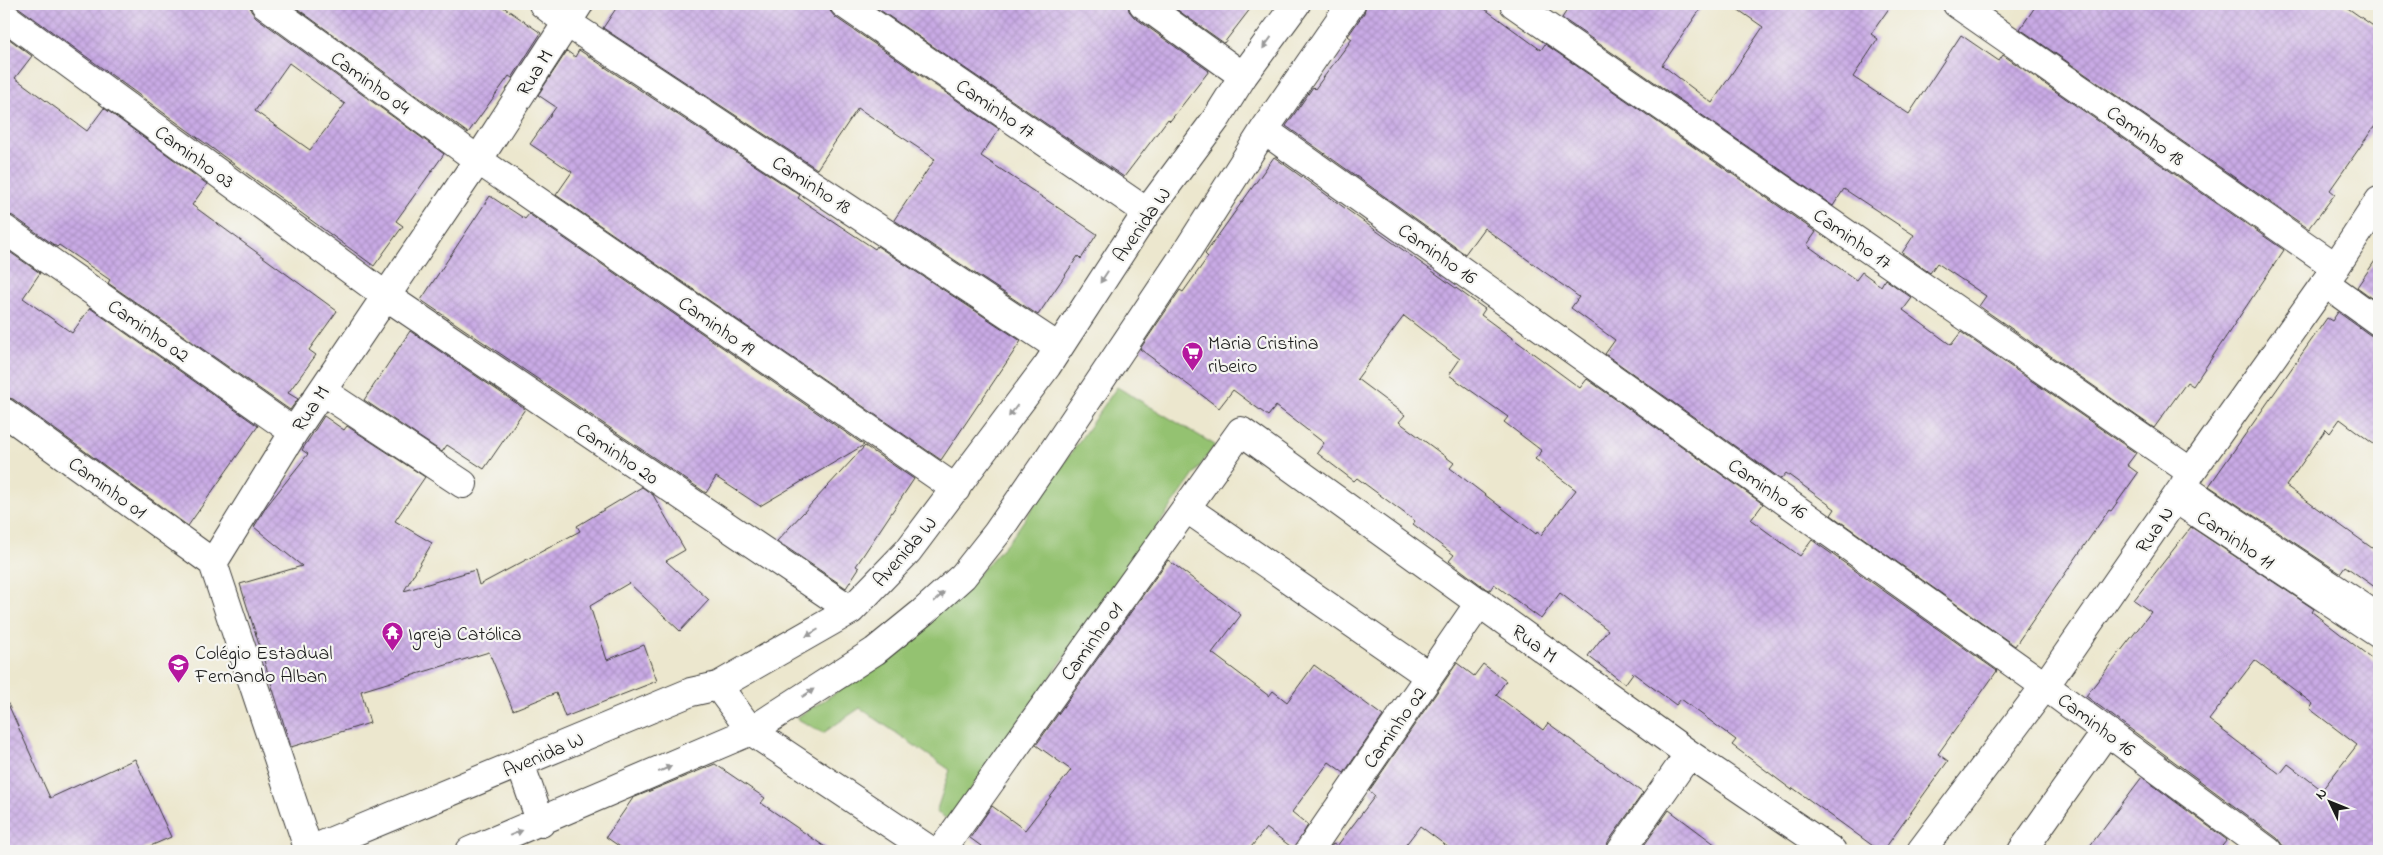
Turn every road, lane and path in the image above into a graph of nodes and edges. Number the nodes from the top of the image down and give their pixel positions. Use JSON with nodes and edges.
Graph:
{"nodes":[{"id":1,"x":265,"y":4,"type":"edge"},
{"id":2,"x":543,"y":4,"type":"edge"},
{"id":3,"x":844,"y":4,"type":"edge"},
{"id":4,"x":1143,"y":4,"type":"edge"},
{"id":5,"x":1296,"y":4,"type":"edge"},
{"id":6,"x":1351,"y":4,"type":"edge"},
{"id":7,"x":1514,"y":4,"type":"edge"},
{"id":8,"x":1956,"y":4,"type":"edge"},
{"id":9,"x":573,"y":13,"type":"edge"},
{"id":10,"x":4,"y":16,"type":"edge"},
{"id":11,"x":1243,"y":76,"type":"junction"},
{"id":12,"x":1264,"y":130,"type":"junction"},
{"id":13,"x":478,"y":160,"type":"junction"},
{"id":14,"x":2379,"y":201,"type":"edge"},
{"id":15,"x":1147,"y":212,"type":"junction"},
{"id":16,"x":4,"y":229,"type":"edge"},
{"id":17,"x":2330,"y":275,"type":"junction"},
{"id":18,"x":386,"y":296,"type":"junction"},
{"id":19,"x":2379,"y":322,"type":"edge"},
{"id":20,"x":1058,"y":346,"type":"junction"},
{"id":21,"x":322,"y":391,"type":"junction"},
{"id":22,"x":4,"y":412,"type":"edge"},
{"id":23,"x":1241,"y":431,"type":"joint"},
{"id":24,"x":294,"y":432,"type":"junction"},
{"id":25,"x":2187,"y":480,"type":"junction"},
{"id":26,"x":463,"y":484,"type":"dead end"},
{"id":27,"x":956,"y":489,"type":"junction"},
{"id":28,"x":1186,"y":508,"type":"junction"},
{"id":29,"x":213,"y":563,"type":"junction"},
{"id":30,"x":1480,"y":602,"type":"junction"},
{"id":31,"x":851,"y":610,"type":"junction"},
{"id":32,"x":2379,"y":618,"type":"edge"},
{"id":33,"x":2379,"y":634,"type":"edge"},
{"id":34,"x":1429,"y":676,"type":"junction"},
{"id":35,"x":718,"y":686,"type":"junction"},
{"id":36,"x":2045,"y":686,"type":"junction"},
{"id":37,"x":751,"y":731,"type":"junction"},
{"id":38,"x":2106,"y":732,"type":"junction"},
{"id":39,"x":1689,"y":754,"type":"junction"},
{"id":40,"x":520,"y":763,"type":"junction"},
{"id":41,"x":541,"y":823,"type":"junction"},
{"id":42,"x":309,"y":851,"type":"edge"},
{"id":43,"x":470,"y":851,"type":"edge"},
{"id":44,"x":930,"y":851,"type":"edge"},
{"id":45,"x":941,"y":851,"type":"edge"},
{"id":46,"x":1309,"y":851,"type":"edge"},
{"id":47,"x":1621,"y":851,"type":"edge"},
{"id":48,"x":1832,"y":851,"type":"edge"},
{"id":49,"x":1921,"y":851,"type":"edge"},
{"id":50,"x":2022,"y":851,"type":"edge"},
{"id":51,"x":2268,"y":851,"type":"edge"}],
"edges":[{"from":1,"to":13,"type":"street","name":"Caminho 04"},
{"from":2,"to":9,"type":"street","name":"Caminho 18"},
{"from":3,"to":15,"type":"street","name":"Caminho 17"},
{"from":4,"to":11,"type":"street"},
{"from":5,"to":11,"type":"street","name":"Avenida W","one_way":true},
{"from":6,"to":12,"type":"street"},
{"from":7,"to":25,"type":"street","name":"Caminho 17"},
{"from":8,"to":17,"type":"street","name":"Caminho 18"},
{"from":9,"to":13,"type":"street","name":"Rua M"},
{"from":9,"to":20,"type":"street","name":"Caminho 18"},
{"from":10,"to":18,"type":"street","name":"Caminho 03"},
{"from":11,"to":15,"type":"street","name":"Avenida W"},
{"from":12,"to":36,"type":"street","name":"Caminho 16"},
{"from":37,"to":12,"type":"street","one_way":true},
{"from":13,"to":18,"type":"street","name":"Rua M"},
{"from":13,"to":27,"type":"street","name":"Caminho 19"},
{"from":14,"to":17,"type":"street","name":"Rua N"},
{"from":15,"to":20,"type":"street","name":"Avenida W","one_way":true},
{"from":16,"to":24,"type":"street","name":"Caminho 02"},
{"from":17,"to":19,"type":"street","name":"Caminho 18"},
{"from":17,"to":25,"type":"street","name":"Rua N"},
{"from":18,"to":21,"type":"street","name":"Rua M"},
{"from":18,"to":31,"type":"street","name":"Caminho 20"},
{"from":20,"to":27,"type":"street","name":"Avenida W","one_way":true},
{"from":21,"to":24,"type":"street","name":"Rua M"},
{"from":21,"to":26,"type":"street"},
{"from":22,"to":29,"type":"street","name":"Caminho 01"},
{"from":23,"to":28,"type":"street","name":"Caminho 01"},
{"from":23,"to":30,"type":"street","name":"Rua M"},
{"from":24,"to":29,"type":"street","name":"Rua M"},
{"from":25,"to":32,"type":"street","name":"Caminho 11"},
{"from":25,"to":33,"type":"street","name":"Caminho 11"},
{"from":25,"to":36,"type":"street","name":"Rua N"},
{"from":27,"to":31,"type":"street","name":"Avenida W"},
{"from":28,"to":34,"type":"street"},
{"from":28,"to":45,"type":"street","name":"Caminho 01"},
{"from":29,"to":42,"type":"street"},
{"from":30,"to":34,"type":"street","name":"Caminho 02"},
{"from":30,"to":39,"type":"street","name":"Rua M"},
{"from":31,"to":35,"type":"street","name":"Avenida W","one_way":true},
{"from":34,"to":46,"type":"street","name":"Caminho 02"},
{"from":35,"to":37,"type":"street"},
{"from":35,"to":40,"type":"street","name":"Avenida W"},
{"from":36,"to":38,"type":"street","name":"Caminho 16"},
{"from":36,"to":49,"type":"street","name":"Rua N"},
{"from":41,"to":37,"type":"street","one_way":true},
{"from":37,"to":44,"type":"street"},
{"from":38,"to":50,"type":"street"},
{"from":38,"to":51,"type":"street","name":"Caminho 16"},
{"from":39,"to":47,"type":"street"},
{"from":39,"to":48,"type":"street","name":"Rua M"},
{"from":40,"to":41,"type":"street"},
{"from":40,"to":42,"type":"street","name":"Avenida W"},
{"from":43,"to":41,"type":"street","one_way":true}]}
